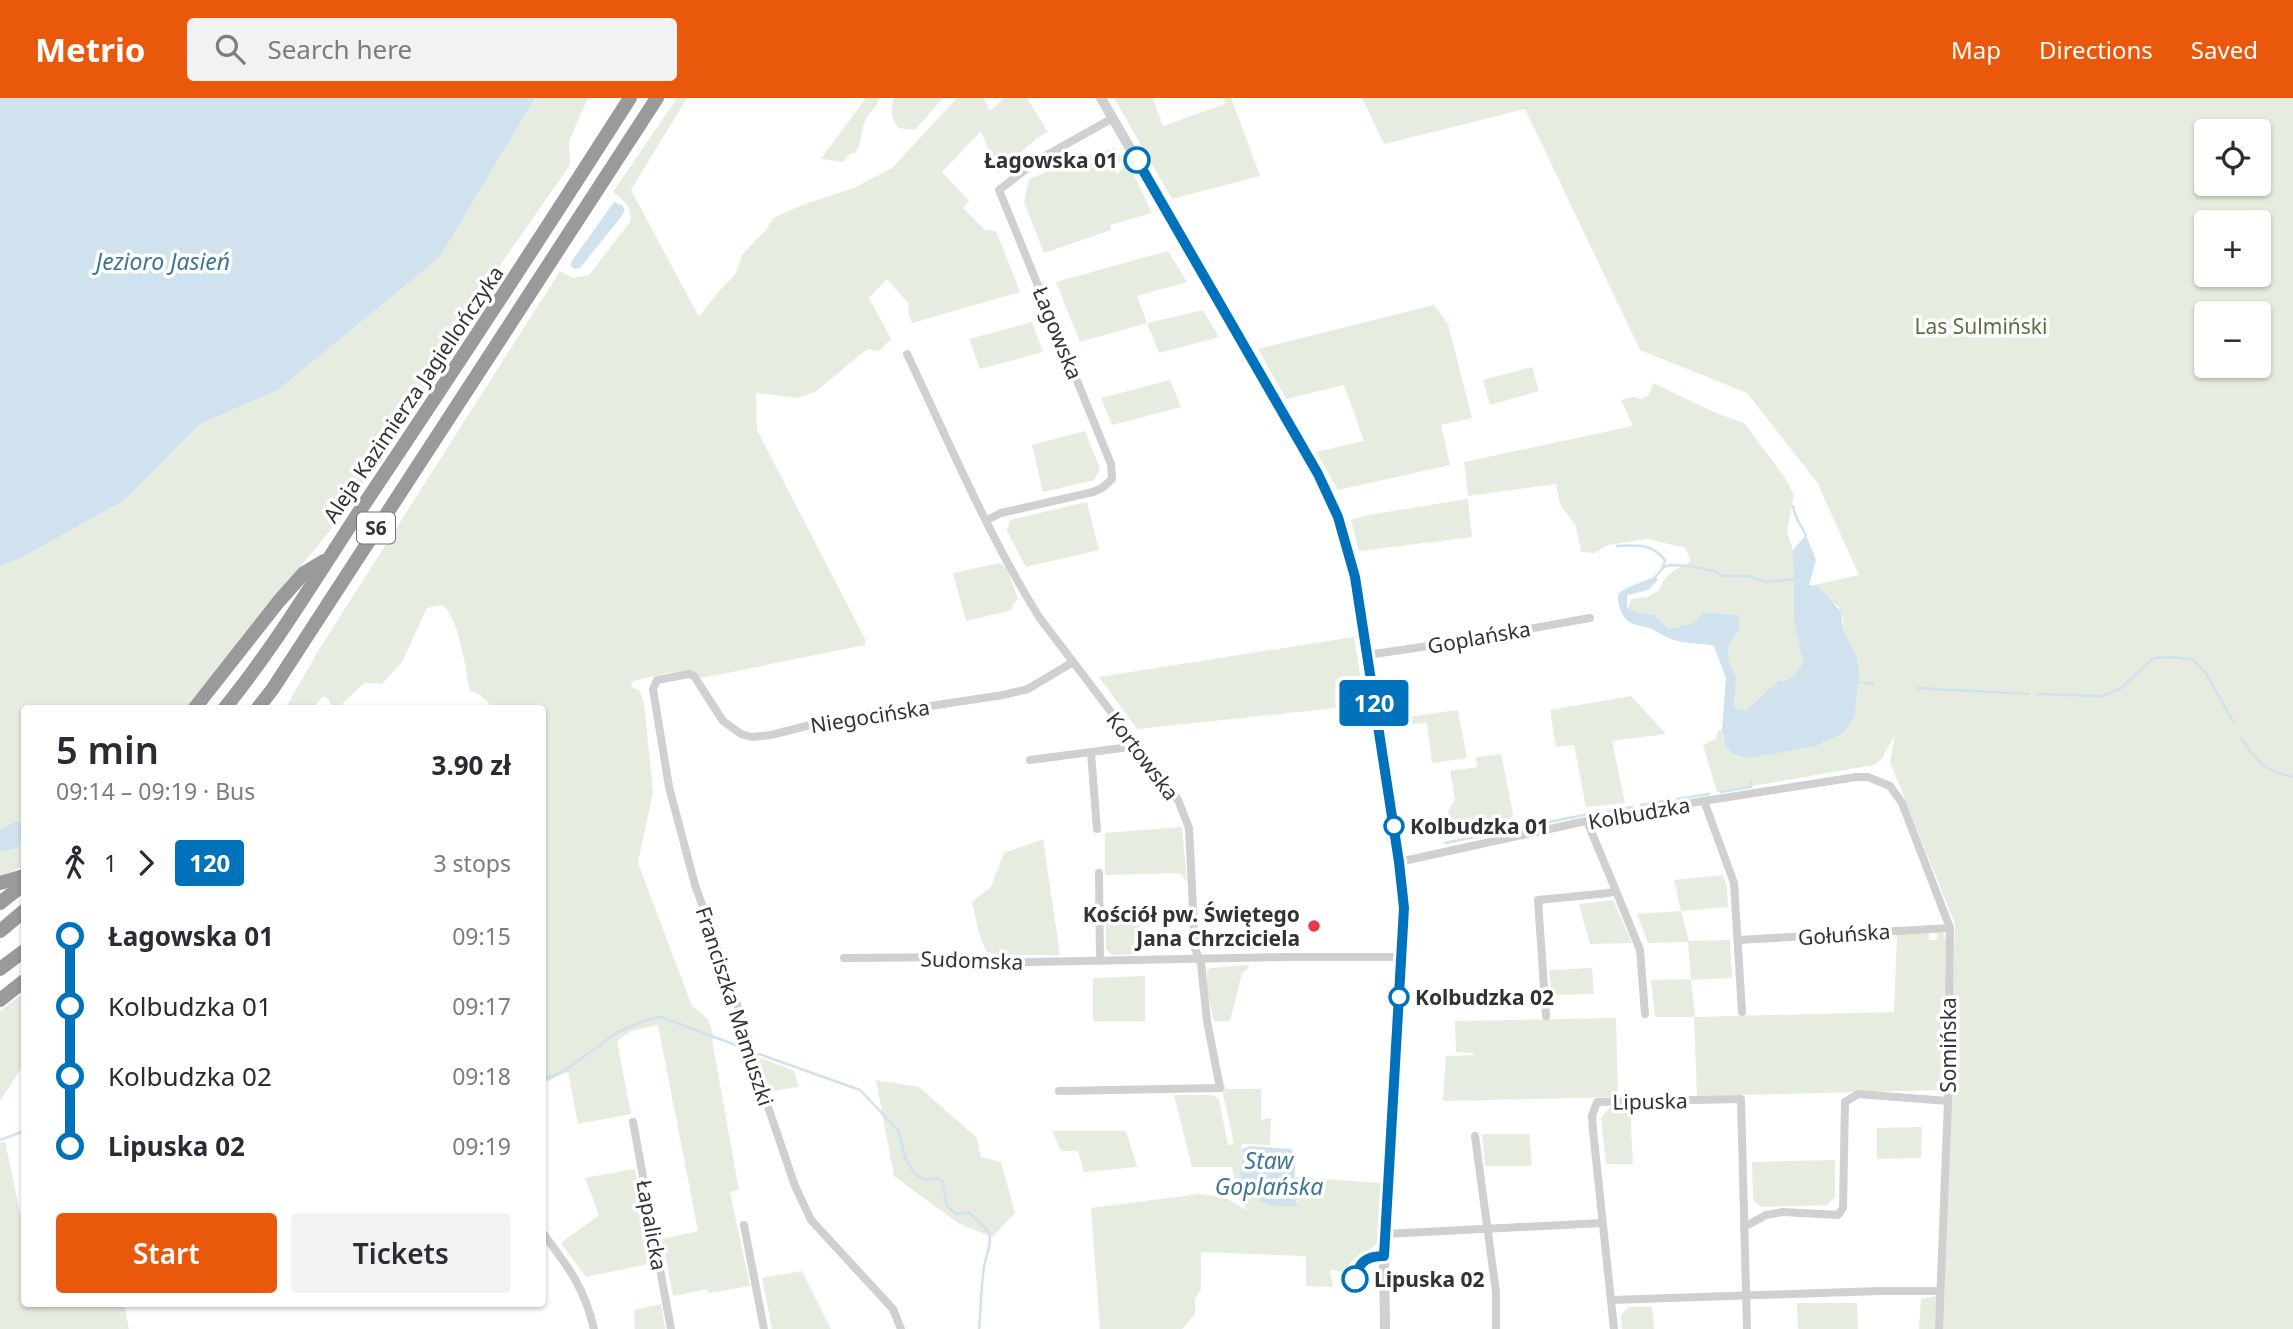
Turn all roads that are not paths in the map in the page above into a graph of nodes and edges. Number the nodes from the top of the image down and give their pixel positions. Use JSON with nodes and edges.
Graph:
{"nodes":[{"id":1,"x":630,"y":98,"type":"edge"},
{"id":2,"x":657,"y":98,"type":"edge"},
{"id":3,"x":1101,"y":98,"type":"edge"},
{"id":4,"x":1113,"y":118,"type":"junction"},
{"id":5,"x":907,"y":354,"type":"dead end"},
{"id":6,"x":987,"y":520,"type":"junction"},
{"id":7,"x":328,"y":558,"type":"junction"},
{"id":8,"x":1590,"y":618,"type":"dead end"},
{"id":9,"x":1367,"y":655,"type":"junction"},
{"id":10,"x":1073,"y":662,"type":"junction"},
{"id":11,"x":689,"y":674,"type":"joint"},
{"id":12,"x":272,"y":690,"type":"junction"},
{"id":13,"x":197,"y":705,"type":"edge"},
{"id":14,"x":227,"y":705,"type":"edge"},
{"id":15,"x":260,"y":705,"type":"edge"},
{"id":16,"x":266,"y":705,"type":"edge"},
{"id":17,"x":1137,"y":746,"type":"junction"},
{"id":18,"x":1091,"y":752,"type":"junction"},
{"id":19,"x":1030,"y":760,"type":"dead end"},
{"id":20,"x":1879,"y":780,"type":"joint"},
{"id":21,"x":1704,"y":801,"type":"junction"},
{"id":22,"x":1587,"y":821,"type":"junction"},
{"id":23,"x":1097,"y":829,"type":"dead end"},
{"id":24,"x":1399,"y":862,"type":"junction"},
{"id":25,"x":1098,"y":873,"type":"dead end"},
{"id":26,"x":21,"y":877,"type":"edge"},
{"id":27,"x":0,"y":883,"type":"edge"},
{"id":28,"x":21,"y":886,"type":"edge"},
{"id":29,"x":1616,"y":891,"type":"junction"},
{"id":30,"x":0,"y":903,"type":"edge"},
{"id":31,"x":21,"y":914,"type":"edge"},
{"id":32,"x":1950,"y":928,"type":"junction"},
{"id":33,"x":0,"y":931,"type":"edge"},
{"id":34,"x":1738,"y":940,"type":"junction"},
{"id":35,"x":21,"y":953,"type":"edge"},
{"id":36,"x":844,"y":957,"type":"dead end"},
{"id":37,"x":1402,"y":957,"type":"junction"},
{"id":38,"x":1199,"y":959,"type":"junction"},
{"id":39,"x":1100,"y":960,"type":"junction"},
{"id":40,"x":0,"y":970,"type":"edge"},
{"id":41,"x":21,"y":983,"type":"edge"},
{"id":42,"x":0,"y":1000,"type":"edge"},
{"id":43,"x":1742,"y":1012,"type":"dead end"},
{"id":44,"x":1645,"y":1014,"type":"dead end"},
{"id":45,"x":1546,"y":1016,"type":"dead end"},
{"id":46,"x":1059,"y":1091,"type":"dead end"},
{"id":47,"x":1948,"y":1101,"type":"junction"},
{"id":48,"x":633,"y":1122,"type":"dead end"},
{"id":49,"x":1475,"y":1136,"type":"dead end"},
{"id":50,"x":1602,"y":1223,"type":"junction"},
{"id":51,"x":744,"y":1225,"type":"dead end"},
{"id":52,"x":1744,"y":1227,"type":"junction"},
{"id":53,"x":1486,"y":1228,"type":"junction"},
{"id":54,"x":1385,"y":1234,"type":"junction"},
{"id":55,"x":546,"y":1237,"type":"edge"},
{"id":56,"x":1940,"y":1291,"type":"junction"},
{"id":57,"x":1746,"y":1297,"type":"junction"},
{"id":58,"x":1612,"y":1300,"type":"junction"},
{"id":59,"x":594,"y":1329,"type":"edge"},
{"id":60,"x":671,"y":1329,"type":"edge"},
{"id":61,"x":764,"y":1329,"type":"edge"},
{"id":62,"x":901,"y":1329,"type":"edge"},
{"id":63,"x":1385,"y":1329,"type":"edge"},
{"id":64,"x":1496,"y":1329,"type":"edge"},
{"id":65,"x":1614,"y":1329,"type":"edge"},
{"id":66,"x":1747,"y":1329,"type":"edge"},
{"id":67,"x":1939,"y":1329,"type":"edge"}],
"edges":[{"from":1,"to":7,"type":"highway","name":"Aleja Kazimierza Jagiellończyka","number":"S6"},
{"from":2,"to":12,"type":"highway","name":"Aleja Kazimierza Jagiellończyka","number":"S6"},
{"from":3,"to":4,"type":"street"},
{"from":4,"to":6,"type":"street","name":"Łagowska"},
{"from":4,"to":9,"type":"street"},
{"from":5,"to":6,"type":"street","name":"Kortowska"},
{"from":6,"to":10,"type":"street","name":"Kortowska"},
{"from":7,"to":13,"type":"highway"},
{"from":7,"to":14,"type":"highway","name":"Aleja Kazimierza Jagiellończyka","number":"S6"},
{"from":8,"to":9,"type":"street","name":"Goplańska"},
{"from":9,"to":24,"type":"street"},
{"from":10,"to":11,"type":"street","name":"Niegocińska"},
{"from":10,"to":17,"type":"street","name":"Kortowska"},
{"from":11,"to":62,"type":"street","name":"Franciszka Mamuszki"},
{"from":12,"to":15,"type":"highway","name":"Aleja Kazimierza Jagiellończyka","number":"S6"},
{"from":12,"to":16,"type":"highway"},
{"from":17,"to":18,"type":"street"},
{"from":17,"to":38,"type":"street","name":"Kortowska"},
{"from":18,"to":19,"type":"street"},
{"from":18,"to":23,"type":"street"},
{"from":20,"to":21,"type":"street","name":"Kolbudzka"},
{"from":20,"to":32,"type":"street","name":"Somińska"},
{"from":21,"to":22,"type":"street","name":"Kolbudzka"},
{"from":21,"to":34,"type":"street"},
{"from":22,"to":24,"type":"street","name":"Kolbudzka"},
{"from":22,"to":29,"type":"street"},
{"from":24,"to":37,"type":"street"},
{"from":25,"to":39,"type":"street"},
{"from":26,"to":27,"type":"highway"},
{"from":28,"to":30,"type":"highway"},
{"from":29,"to":44,"type":"street"},
{"from":29,"to":45,"type":"street"},
{"from":31,"to":33,"type":"highway"},
{"from":32,"to":34,"type":"street","name":"Gołuńska"},
{"from":32,"to":47,"type":"street","name":"Somińska"},
{"from":34,"to":43,"type":"street"},
{"from":35,"to":40,"type":"highway"},
{"from":36,"to":39,"type":"street","name":"Sudomska"},
{"from":37,"to":38,"type":"street","name":"Sudomska"},
{"from":37,"to":54,"type":"street"},
{"from":38,"to":39,"type":"street","name":"Sudomska"},
{"from":38,"to":46,"type":"street","name":"Kortowska"},
{"from":41,"to":42,"type":"highway"},
{"from":47,"to":52,"type":"street"},
{"from":47,"to":56,"type":"street","name":"Somińska"},
{"from":48,"to":60,"type":"street","name":"Łapalicka"},
{"from":49,"to":53,"type":"street"},
{"from":50,"to":52,"type":"street","name":"Lipuska"},
{"from":50,"to":53,"type":"street"},
{"from":50,"to":58,"type":"street","name":"Lipuska"},
{"from":51,"to":61,"type":"street"},
{"from":52,"to":57,"type":"street"},
{"from":53,"to":54,"type":"street"},
{"from":53,"to":64,"type":"street"},
{"from":54,"to":63,"type":"street"},
{"from":55,"to":59,"type":"street"},
{"from":56,"to":57,"type":"street"},
{"from":56,"to":67,"type":"street","name":"Somińska"},
{"from":57,"to":58,"type":"street"},
{"from":57,"to":66,"type":"street"},
{"from":58,"to":65,"type":"street","name":"Lipuska"}]}
